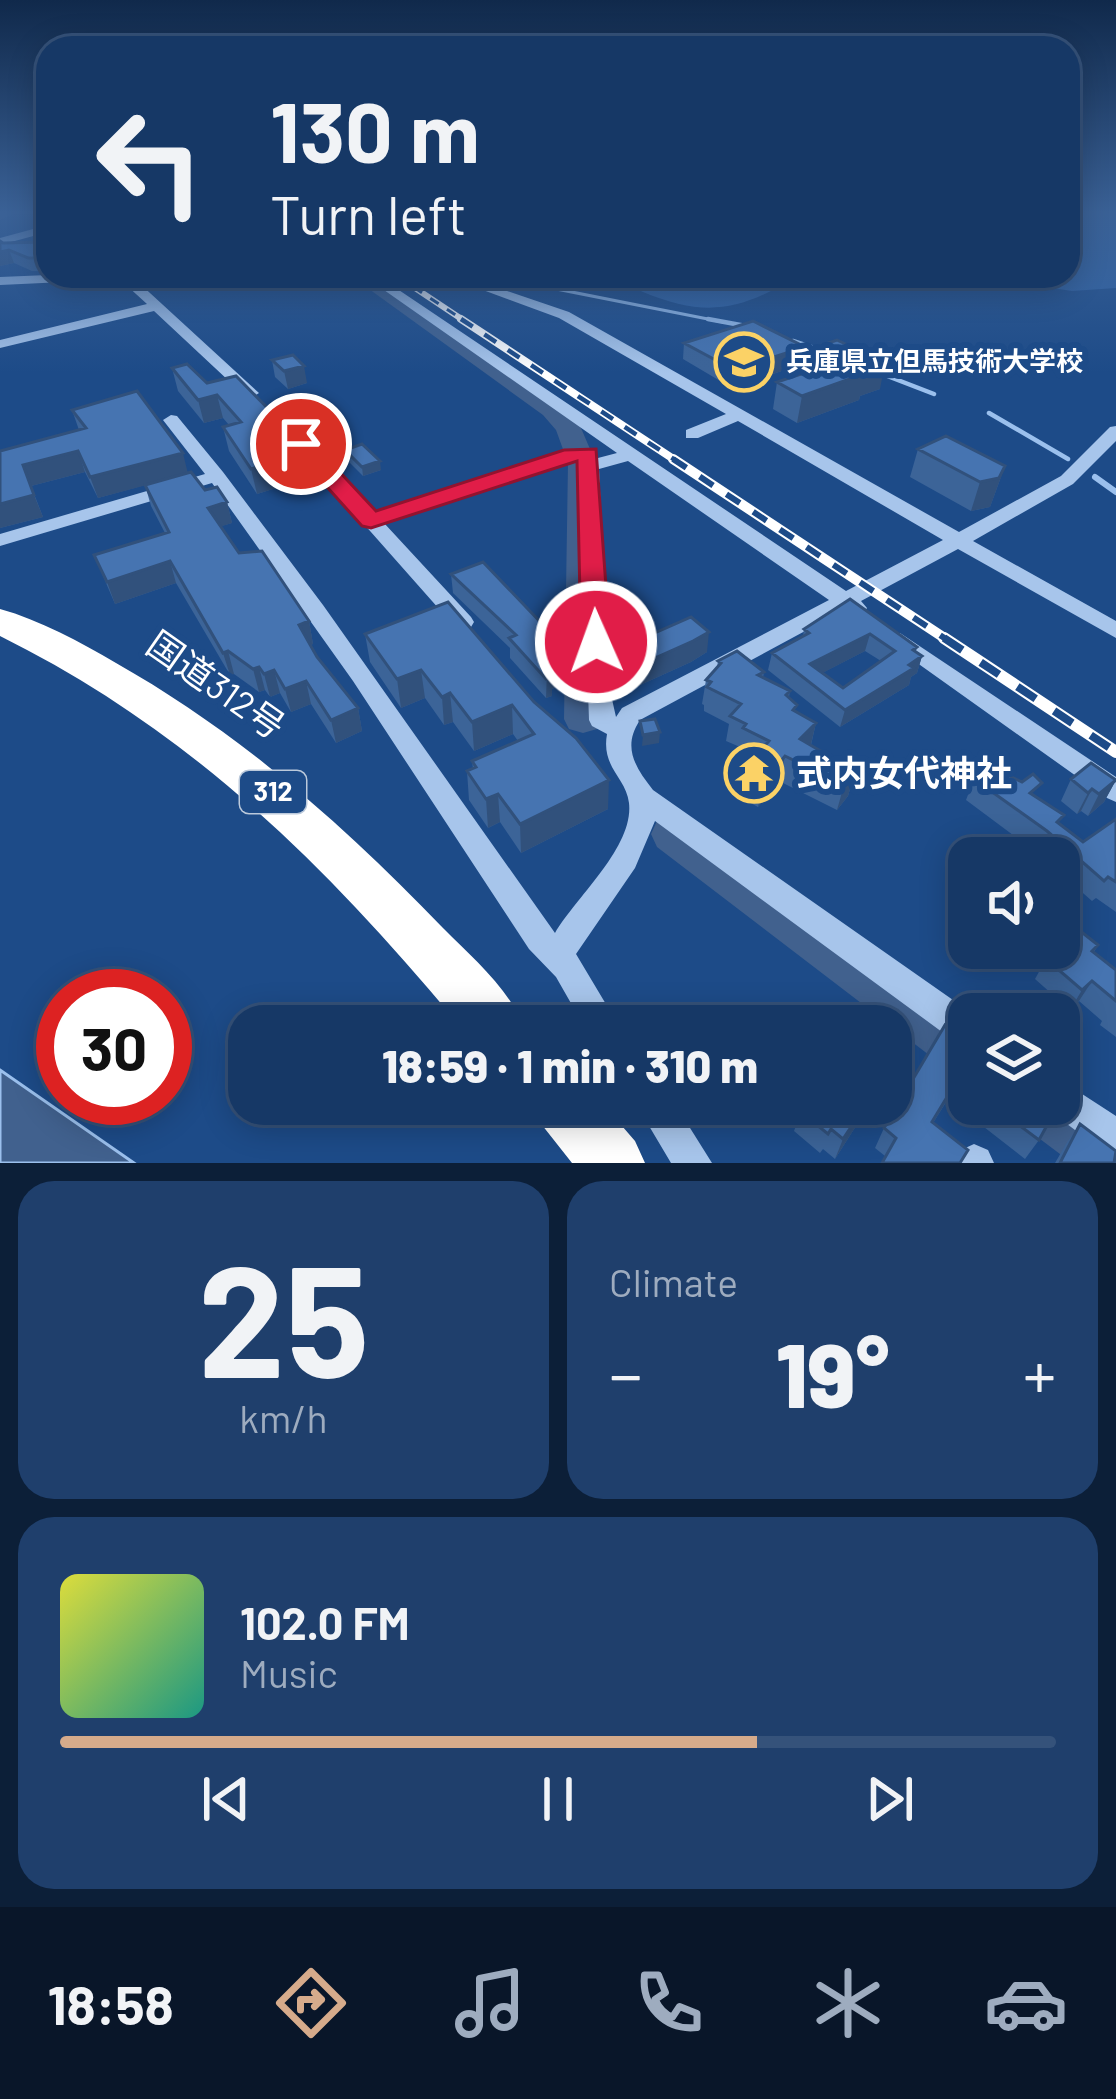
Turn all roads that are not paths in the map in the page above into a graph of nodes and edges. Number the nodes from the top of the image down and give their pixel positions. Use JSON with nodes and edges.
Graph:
{"nodes":[{"id":1,"x":36,"y":279,"type":"edge"},
{"id":2,"x":0,"y":281,"type":"edge"},
{"id":3,"x":138,"y":288,"type":"edge"},
{"id":4,"x":388,"y":288,"type":"edge"},
{"id":5,"x":486,"y":288,"type":"edge"},
{"id":6,"x":157,"y":306,"type":"junction"},
{"id":7,"x":0,"y":344,"type":"edge"},
{"id":8,"x":257,"y":400,"type":"edge"},
{"id":9,"x":274,"y":414,"type":"edge"},
{"id":10,"x":741,"y":414,"type":"junction"},
{"id":11,"x":171,"y":420,"type":"dead end"},
{"id":12,"x":1116,"y":431,"type":"edge"},
{"id":13,"x":692,"y":434,"type":"dead end"},
{"id":14,"x":632,"y":454,"type":"junction"},
{"id":15,"x":582,"y":458,"type":"junction"},
{"id":16,"x":217,"y":476,"type":"junction"},
{"id":17,"x":371,"y":520,"type":"junction"},
{"id":18,"x":962,"y":539,"type":"junction"},
{"id":19,"x":0,"y":540,"type":"edge"},
{"id":20,"x":846,"y":600,"type":"junction"},
{"id":21,"x":0,"y":621,"type":"edge"},
{"id":22,"x":1116,"y":631,"type":"edge"},
{"id":23,"x":476,"y":638,"type":"edge"},
{"id":24,"x":618,"y":729,"type":"junction"},
{"id":25,"x":1116,"y":791,"type":"edge"},
{"id":26,"x":643,"y":798,"type":"junction"},
{"id":27,"x":560,"y":952,"type":"junction"},
{"id":28,"x":477,"y":1005,"type":"edge"},
{"id":29,"x":590,"y":1005,"type":"edge"},
{"id":30,"x":948,"y":1016,"type":"edge"},
{"id":31,"x":1080,"y":1111,"type":"edge"},
{"id":32,"x":580,"y":1125,"type":"edge"},
{"id":33,"x":668,"y":1125,"type":"edge"},
{"id":34,"x":1114,"y":1133,"type":"edge"},
{"id":35,"x":613,"y":1163,"type":"edge"},
{"id":36,"x":693,"y":1163,"type":"edge"}],
"edges":[{"from":1,"to":2,"type":"street"},
{"from":3,"to":6,"type":"street"},
{"from":4,"to":14,"type":"street"},
{"from":5,"to":10,"type":"street"},
{"from":6,"to":7,"type":"street"},
{"from":6,"to":8,"type":"street"},
{"from":9,"to":17,"type":"street"},
{"from":10,"to":13,"type":"street"},
{"from":10,"to":18,"type":"street"},
{"from":11,"to":16,"type":"street"},
{"from":12,"to":18,"type":"street"},
{"from":14,"to":15,"type":"street"},
{"from":14,"to":20,"type":"street"},
{"from":15,"to":17,"type":"street"},
{"from":15,"to":24,"type":"street"},
{"from":16,"to":19,"type":"street"},
{"from":16,"to":27,"type":"street"},
{"from":17,"to":23,"type":"street"},
{"from":18,"to":20,"type":"street"},
{"from":18,"to":22,"type":"street"},
{"from":20,"to":24,"type":"street"},
{"from":20,"to":25,"type":"street"},
{"from":21,"to":28,"type":"highway","name":"国道312号","number":"312"},
{"from":24,"to":26,"type":"street"},
{"from":26,"to":27,"type":"street"},
{"from":26,"to":30,"type":"street"},
{"from":27,"to":29,"type":"street"},
{"from":31,"to":34,"type":"street"},
{"from":32,"to":35,"type":"highway"},
{"from":33,"to":36,"type":"street"}]}
